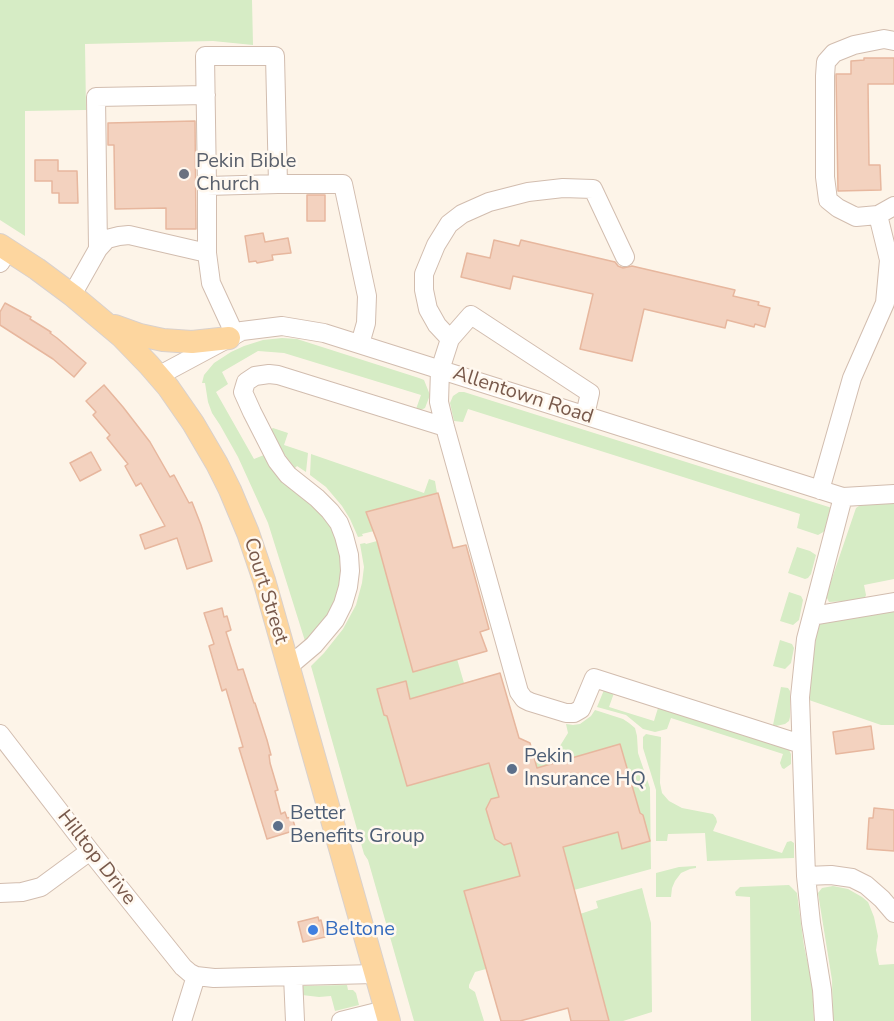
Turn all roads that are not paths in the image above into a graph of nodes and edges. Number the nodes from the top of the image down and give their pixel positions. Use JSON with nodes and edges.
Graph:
{"nodes":[{"id":1,"x":894,"y":41,"type":"edge"},
{"id":2,"x":206,"y":95,"type":"junction"},
{"id":3,"x":278,"y":184,"type":"junction"},
{"id":4,"x":207,"y":186,"type":"junction"},
{"id":5,"x":894,"y":206,"type":"edge"},
{"id":6,"x":878,"y":215,"type":"junction"},
{"id":7,"x":890,"y":244,"type":"edge"},
{"id":8,"x":98,"y":249,"type":"junction"},
{"id":9,"x":3,"y":253,"type":"edge"},
{"id":10,"x":207,"y":253,"type":"junction"},
{"id":11,"x":625,"y":257,"type":"dead end"},
{"id":12,"x":72,"y":295,"type":"junction"},
{"id":13,"x":106,"y":323,"type":"junction"},
{"id":14,"x":232,"y":337,"type":"junction"},
{"id":15,"x":450,"y":339,"type":"junction"},
{"id":16,"x":360,"y":344,"type":"junction"},
{"id":17,"x":440,"y":370,"type":"junction"},
{"id":18,"x":158,"y":375,"type":"junction"},
{"id":19,"x":585,"y":415,"type":"junction"},
{"id":20,"x":445,"y":427,"type":"junction"},
{"id":21,"x":820,"y":489,"type":"junction"},
{"id":22,"x":894,"y":494,"type":"edge"},
{"id":23,"x":843,"y":497,"type":"junction"},
{"id":24,"x":894,"y":602,"type":"edge"},
{"id":25,"x":812,"y":616,"type":"junction"},
{"id":26,"x":288,"y":667,"type":"junction"},
{"id":27,"x":0,"y":734,"type":"edge"},
{"id":28,"x":801,"y":744,"type":"junction"},
{"id":29,"x":90,"y":851,"type":"junction"},
{"id":30,"x":806,"y":876,"type":"junction"},
{"id":31,"x":0,"y":893,"type":"edge"},
{"id":32,"x":894,"y":913,"type":"edge"},
{"id":33,"x":375,"y":974,"type":"junction"},
{"id":34,"x":196,"y":976,"type":"junction"},
{"id":35,"x":292,"y":976,"type":"junction"},
{"id":36,"x":387,"y":1015,"type":"edge"},
{"id":37,"x":182,"y":1021,"type":"edge"},
{"id":38,"x":295,"y":1021,"type":"edge"},
{"id":39,"x":341,"y":1021,"type":"edge"},
{"id":40,"x":824,"y":1021,"type":"edge"}],
"edges":[{"from":1,"to":6,"type":"street"},
{"from":2,"to":3,"type":"street"},
{"from":2,"to":4,"type":"street"},
{"from":2,"to":8,"type":"street"},
{"from":3,"to":4,"type":"street"},
{"from":3,"to":16,"type":"street"},
{"from":4,"to":10,"type":"street"},
{"from":5,"to":6,"type":"street"},
{"from":6,"to":7,"type":"street"},
{"from":7,"to":21,"type":"street"},
{"from":8,"to":10,"type":"street"},
{"from":8,"to":12,"type":"street"},
{"from":9,"to":12,"type":"main road","name":"Court Street"},
{"from":10,"to":14,"type":"street"},
{"from":11,"to":15,"type":"street"},
{"from":12,"to":13,"type":"main road","name":"Court Street"},
{"from":13,"to":14,"type":"main road"},
{"from":13,"to":18,"type":"main road","name":"Court Street"},
{"from":14,"to":16,"type":"street","name":"Allentown Road"},
{"from":14,"to":18,"type":"street","name":"Allentown Road"},
{"from":15,"to":17,"type":"street"},
{"from":15,"to":19,"type":"street"},
{"from":16,"to":17,"type":"street","name":"Allentown Road"},
{"from":17,"to":19,"type":"street","name":"Allentown Road"},
{"from":17,"to":20,"type":"street"},
{"from":18,"to":26,"type":"main road","name":"Court Street"},
{"from":19,"to":21,"type":"street","name":"Allentown Road"},
{"from":20,"to":26,"type":"street"},
{"from":20,"to":28,"type":"street"},
{"from":21,"to":23,"type":"street","name":"Allentown Road"},
{"from":22,"to":23,"type":"street","name":"Allentown Road"},
{"from":23,"to":25,"type":"street"},
{"from":24,"to":25,"type":"street"},
{"from":25,"to":28,"type":"street"},
{"from":26,"to":33,"type":"main road","name":"Court Street"},
{"from":27,"to":29,"type":"street","name":"Hilltop Drive"},
{"from":28,"to":30,"type":"street"},
{"from":29,"to":31,"type":"street"},
{"from":29,"to":34,"type":"street","name":"Hilltop Drive"},
{"from":30,"to":32,"type":"street"},
{"from":30,"to":40,"type":"street"},
{"from":33,"to":35,"type":"street"},
{"from":33,"to":36,"type":"main road","name":"Court Street"},
{"from":34,"to":35,"type":"street"},
{"from":34,"to":37,"type":"street"},
{"from":35,"to":38,"type":"street"},
{"from":36,"to":39,"type":"street"}]}
